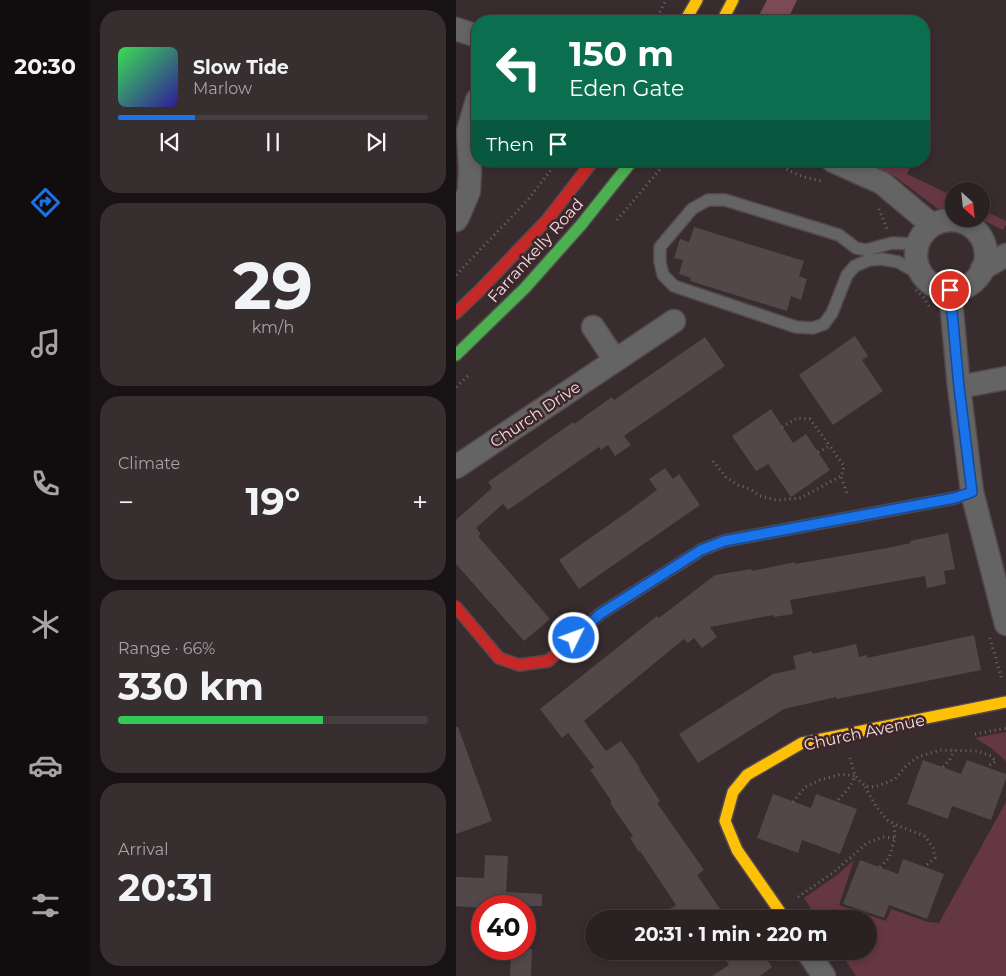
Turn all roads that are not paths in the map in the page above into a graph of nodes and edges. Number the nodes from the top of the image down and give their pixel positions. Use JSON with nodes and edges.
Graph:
{"nodes":[{"id":1,"x":697,"y":0,"type":"edge"},
{"id":2,"x":688,"y":15,"type":"edge"},
{"id":3,"x":456,"y":30,"type":"edge"},
{"id":4,"x":471,"y":34,"type":"edge"},
{"id":5,"x":471,"y":121,"type":"edge"},
{"id":6,"x":588,"y":167,"type":"edge"},
{"id":7,"x":627,"y":167,"type":"edge"},
{"id":8,"x":832,"y":172,"type":"edge"},
{"id":9,"x":456,"y":220,"type":"edge"},
{"id":10,"x":932,"y":225,"type":"junction"},
{"id":11,"x":981,"y":237,"type":"junction"},
{"id":12,"x":1006,"y":242,"type":"edge"},
{"id":13,"x":917,"y":244,"type":"junction"},
{"id":14,"x":1006,"y":255,"type":"edge"},
{"id":15,"x":982,"y":269,"type":"junction"},
{"id":16,"x":923,"y":276,"type":"junction"},
{"id":17,"x":950,"y":290,"type":"junction"},
{"id":18,"x":456,"y":313,"type":"edge"},
{"id":19,"x":674,"y":320,"type":"dead end"},
{"id":20,"x":593,"y":327,"type":"dead end"},
{"id":21,"x":456,"y":355,"type":"edge"},
{"id":22,"x":615,"y":360,"type":"junction"},
{"id":23,"x":1006,"y":378,"type":"edge"},
{"id":24,"x":959,"y":387,"type":"junction"},
{"id":25,"x":456,"y":467,"type":"edge"},
{"id":26,"x":972,"y":492,"type":"junction"},
{"id":27,"x":460,"y":621,"type":"edge"},
{"id":28,"x":996,"y":627,"type":"edge"},
{"id":29,"x":1006,"y":702,"type":"edge"},
{"id":30,"x":779,"y":910,"type":"edge"},
{"id":31,"x":813,"y":960,"type":"edge"},
{"id":32,"x":824,"y":976,"type":"edge"}],
"edges":[{"from":1,"to":2,"type":"street"},
{"from":3,"to":4,"type":"street"},
{"from":5,"to":9,"type":"street"},
{"from":6,"to":18,"type":"street","name":"Farrankelly Road"},
{"from":7,"to":21,"type":"street","name":"Farrankelly Road"},
{"from":8,"to":10,"type":"street"},
{"from":10,"to":11,"type":"street"},
{"from":10,"to":13,"type":"street"},
{"from":11,"to":12,"type":"street"},
{"from":11,"to":15,"type":"street"},
{"from":13,"to":16,"type":"street"},
{"from":13,"to":16,"type":"lane"},
{"from":14,"to":15,"type":"street"},
{"from":15,"to":17,"type":"street"},
{"from":16,"to":17,"type":"street"},
{"from":17,"to":24,"type":"street"},
{"from":19,"to":22,"type":"street","name":"Church Drive"},
{"from":20,"to":22,"type":"street"},
{"from":22,"to":25,"type":"street","name":"Church Drive"},
{"from":23,"to":24,"type":"street"},
{"from":24,"to":26,"type":"street"},
{"from":26,"to":27,"type":"street"},
{"from":26,"to":28,"type":"street"},
{"from":29,"to":30,"type":"street","name":"Church Avenue"},
{"from":31,"to":32,"type":"street"}]}
